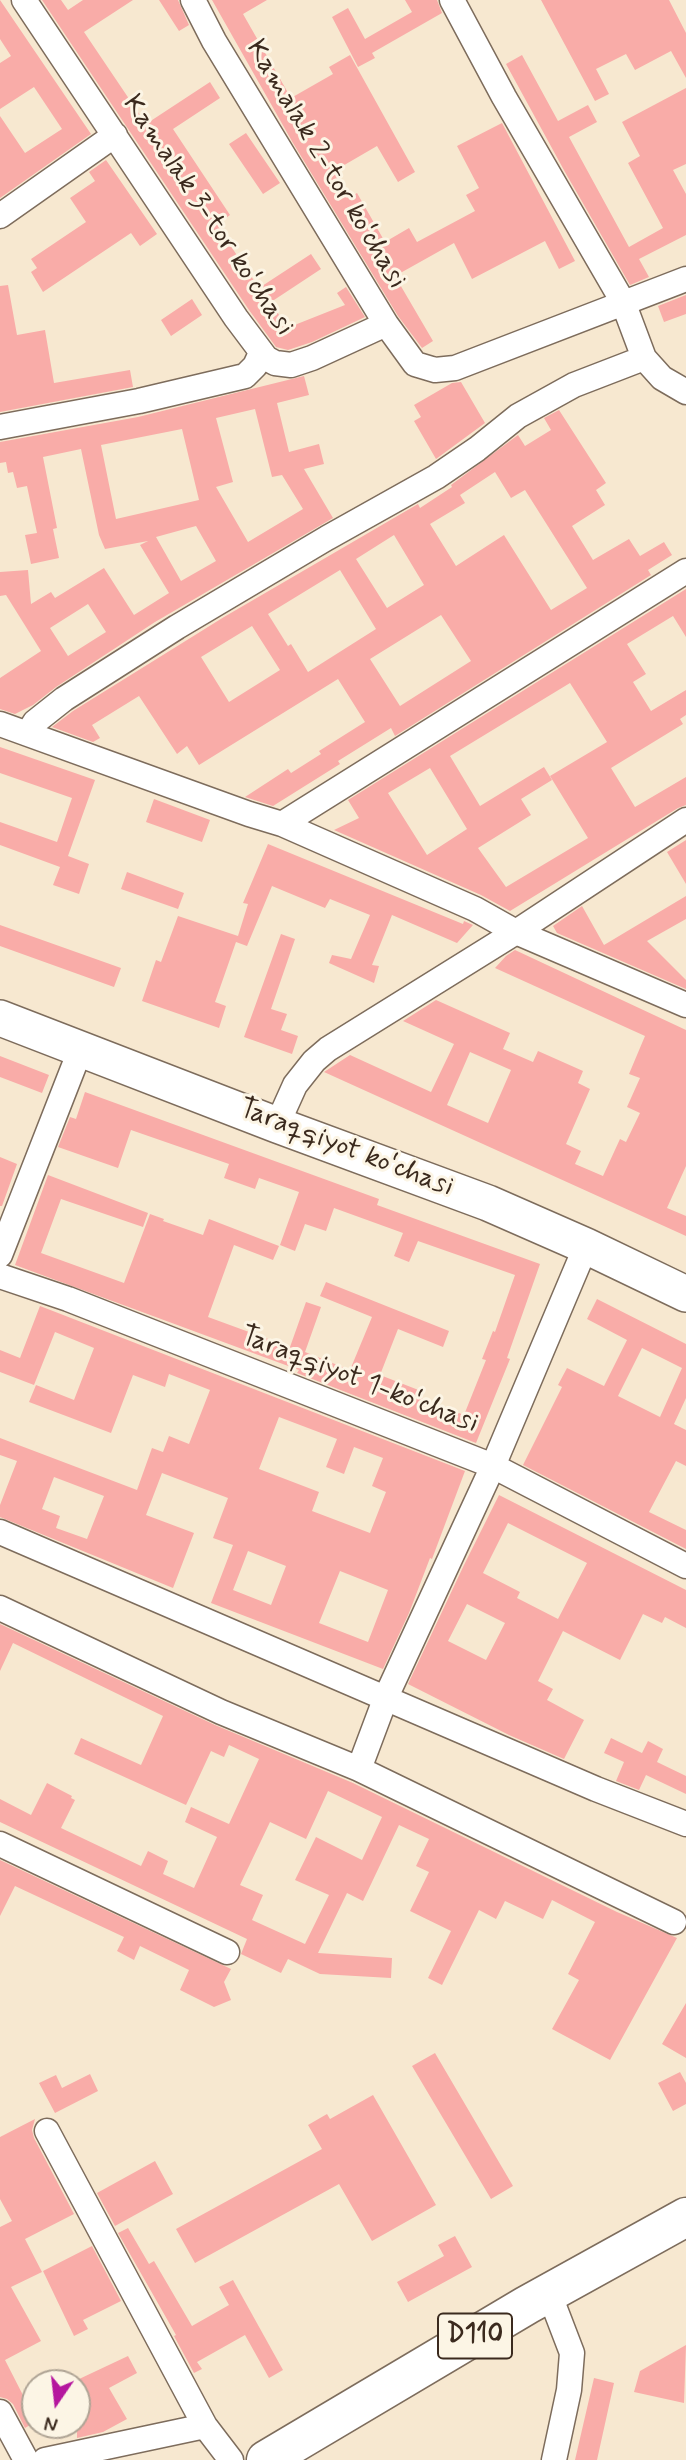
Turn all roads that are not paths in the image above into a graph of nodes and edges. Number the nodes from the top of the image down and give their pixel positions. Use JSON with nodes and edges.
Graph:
{"nodes":[{"id":1,"x":24,"y":0,"type":"edge"},
{"id":2,"x":193,"y":0,"type":"edge"},
{"id":3,"x":452,"y":0,"type":"edge"},
{"id":4,"x":115,"y":135,"type":"junction"},
{"id":5,"x":0,"y":216,"type":"edge"},
{"id":6,"x":686,"y":279,"type":"edge"},
{"id":7,"x":623,"y":302,"type":"junction"},
{"id":8,"x":386,"y":324,"type":"junction"},
{"id":9,"x":261,"y":353,"type":"junction"},
{"id":10,"x":644,"y":358,"type":"junction"},
{"id":11,"x":686,"y":392,"type":"edge"},
{"id":12,"x":0,"y":427,"type":"edge"},
{"id":13,"x":686,"y":571,"type":"edge"},
{"id":14,"x":0,"y":724,"type":"edge"},
{"id":15,"x":28,"y":733,"type":"junction"},
{"id":16,"x":686,"y":821,"type":"edge"},
{"id":17,"x":282,"y":824,"type":"junction"},
{"id":18,"x":516,"y":932,"type":"junction"},
{"id":19,"x":686,"y":1005,"type":"edge"},
{"id":20,"x":0,"y":1018,"type":"edge"},
{"id":21,"x":81,"y":1048,"type":"junction"},
{"id":22,"x":277,"y":1125,"type":"junction"},
{"id":23,"x":586,"y":1245,"type":"junction"},
{"id":24,"x":0,"y":1255,"type":"edge"},
{"id":25,"x":0,"y":1276,"type":"edge"},
{"id":26,"x":686,"y":1294,"type":"edge"},
{"id":27,"x":493,"y":1466,"type":"junction"},
{"id":28,"x":0,"y":1532,"type":"edge"},
{"id":29,"x":686,"y":1566,"type":"edge"},
{"id":30,"x":0,"y":1608,"type":"edge"},
{"id":31,"x":386,"y":1697,"type":"junction"},
{"id":32,"x":359,"y":1769,"type":"junction"},
{"id":33,"x":686,"y":1824,"type":"edge"},
{"id":34,"x":0,"y":1844,"type":"edge"},
{"id":35,"x":674,"y":1922,"type":"dead end"},
{"id":36,"x":227,"y":1952,"type":"dead end"},
{"id":37,"x":47,"y":2131,"type":"dead end"},
{"id":38,"x":686,"y":2217,"type":"edge"},
{"id":39,"x":549,"y":2293,"type":"junction"},
{"id":40,"x":0,"y":2412,"type":"edge"},
{"id":41,"x":205,"y":2426,"type":"junction"},
{"id":42,"x":26,"y":2460,"type":"edge"},
{"id":43,"x":45,"y":2460,"type":"edge"},
{"id":44,"x":231,"y":2460,"type":"edge"},
{"id":45,"x":266,"y":2460,"type":"edge"},
{"id":46,"x":554,"y":2460,"type":"edge"}],
"edges":[{"from":1,"to":4,"type":"street","name":"Kamalak 3-tor koʻchasi"},
{"from":2,"to":8,"type":"street","name":"Kamalak 2-tor koʻchasi"},
{"from":3,"to":7,"type":"street"},
{"from":4,"to":5,"type":"street"},
{"from":4,"to":9,"type":"street","name":"Kamalak 3-tor koʻchasi"},
{"from":6,"to":7,"type":"street","name":"Kamalak 2-tor koʻchasi"},
{"from":7,"to":8,"type":"street","name":"Kamalak 2-tor koʻchasi"},
{"from":7,"to":10,"type":"street"},
{"from":8,"to":9,"type":"street","name":"Kamalak 3-tor koʻchasi"},
{"from":9,"to":12,"type":"street"},
{"from":10,"to":11,"type":"street"},
{"from":10,"to":15,"type":"street"},
{"from":13,"to":17,"type":"street"},
{"from":14,"to":15,"type":"street"},
{"from":15,"to":17,"type":"street"},
{"from":16,"to":18,"type":"street"},
{"from":17,"to":18,"type":"street"},
{"from":18,"to":19,"type":"street"},
{"from":18,"to":22,"type":"street"},
{"from":20,"to":21,"type":"street","name":"Taraqqiyot koʻchasi"},
{"from":21,"to":22,"type":"street","name":"Taraqqiyot koʻchasi"},
{"from":21,"to":24,"type":"street"},
{"from":22,"to":23,"type":"street","name":"Taraqqiyot koʻchasi"},
{"from":23,"to":26,"type":"street","name":"Taraqqiyot koʻchasi"},
{"from":23,"to":27,"type":"street"},
{"from":25,"to":27,"type":"street","name":"Taraqqiyot 1-koʻchasi"},
{"from":27,"to":29,"type":"street","name":"Taraqqiyot 1-koʻchasi"},
{"from":27,"to":31,"type":"street"},
{"from":28,"to":31,"type":"street"},
{"from":30,"to":32,"type":"street"},
{"from":31,"to":32,"type":"street"},
{"from":31,"to":33,"type":"street"},
{"from":32,"to":35,"type":"street"},
{"from":34,"to":36,"type":"street"},
{"from":37,"to":41,"type":"street"},
{"from":38,"to":39,"type":"main road","number":"D110"},
{"from":39,"to":45,"type":"main road","number":"D110"},
{"from":39,"to":46,"type":"street"},
{"from":40,"to":42,"type":"street"},
{"from":41,"to":43,"type":"street"},
{"from":41,"to":44,"type":"street"}]}
